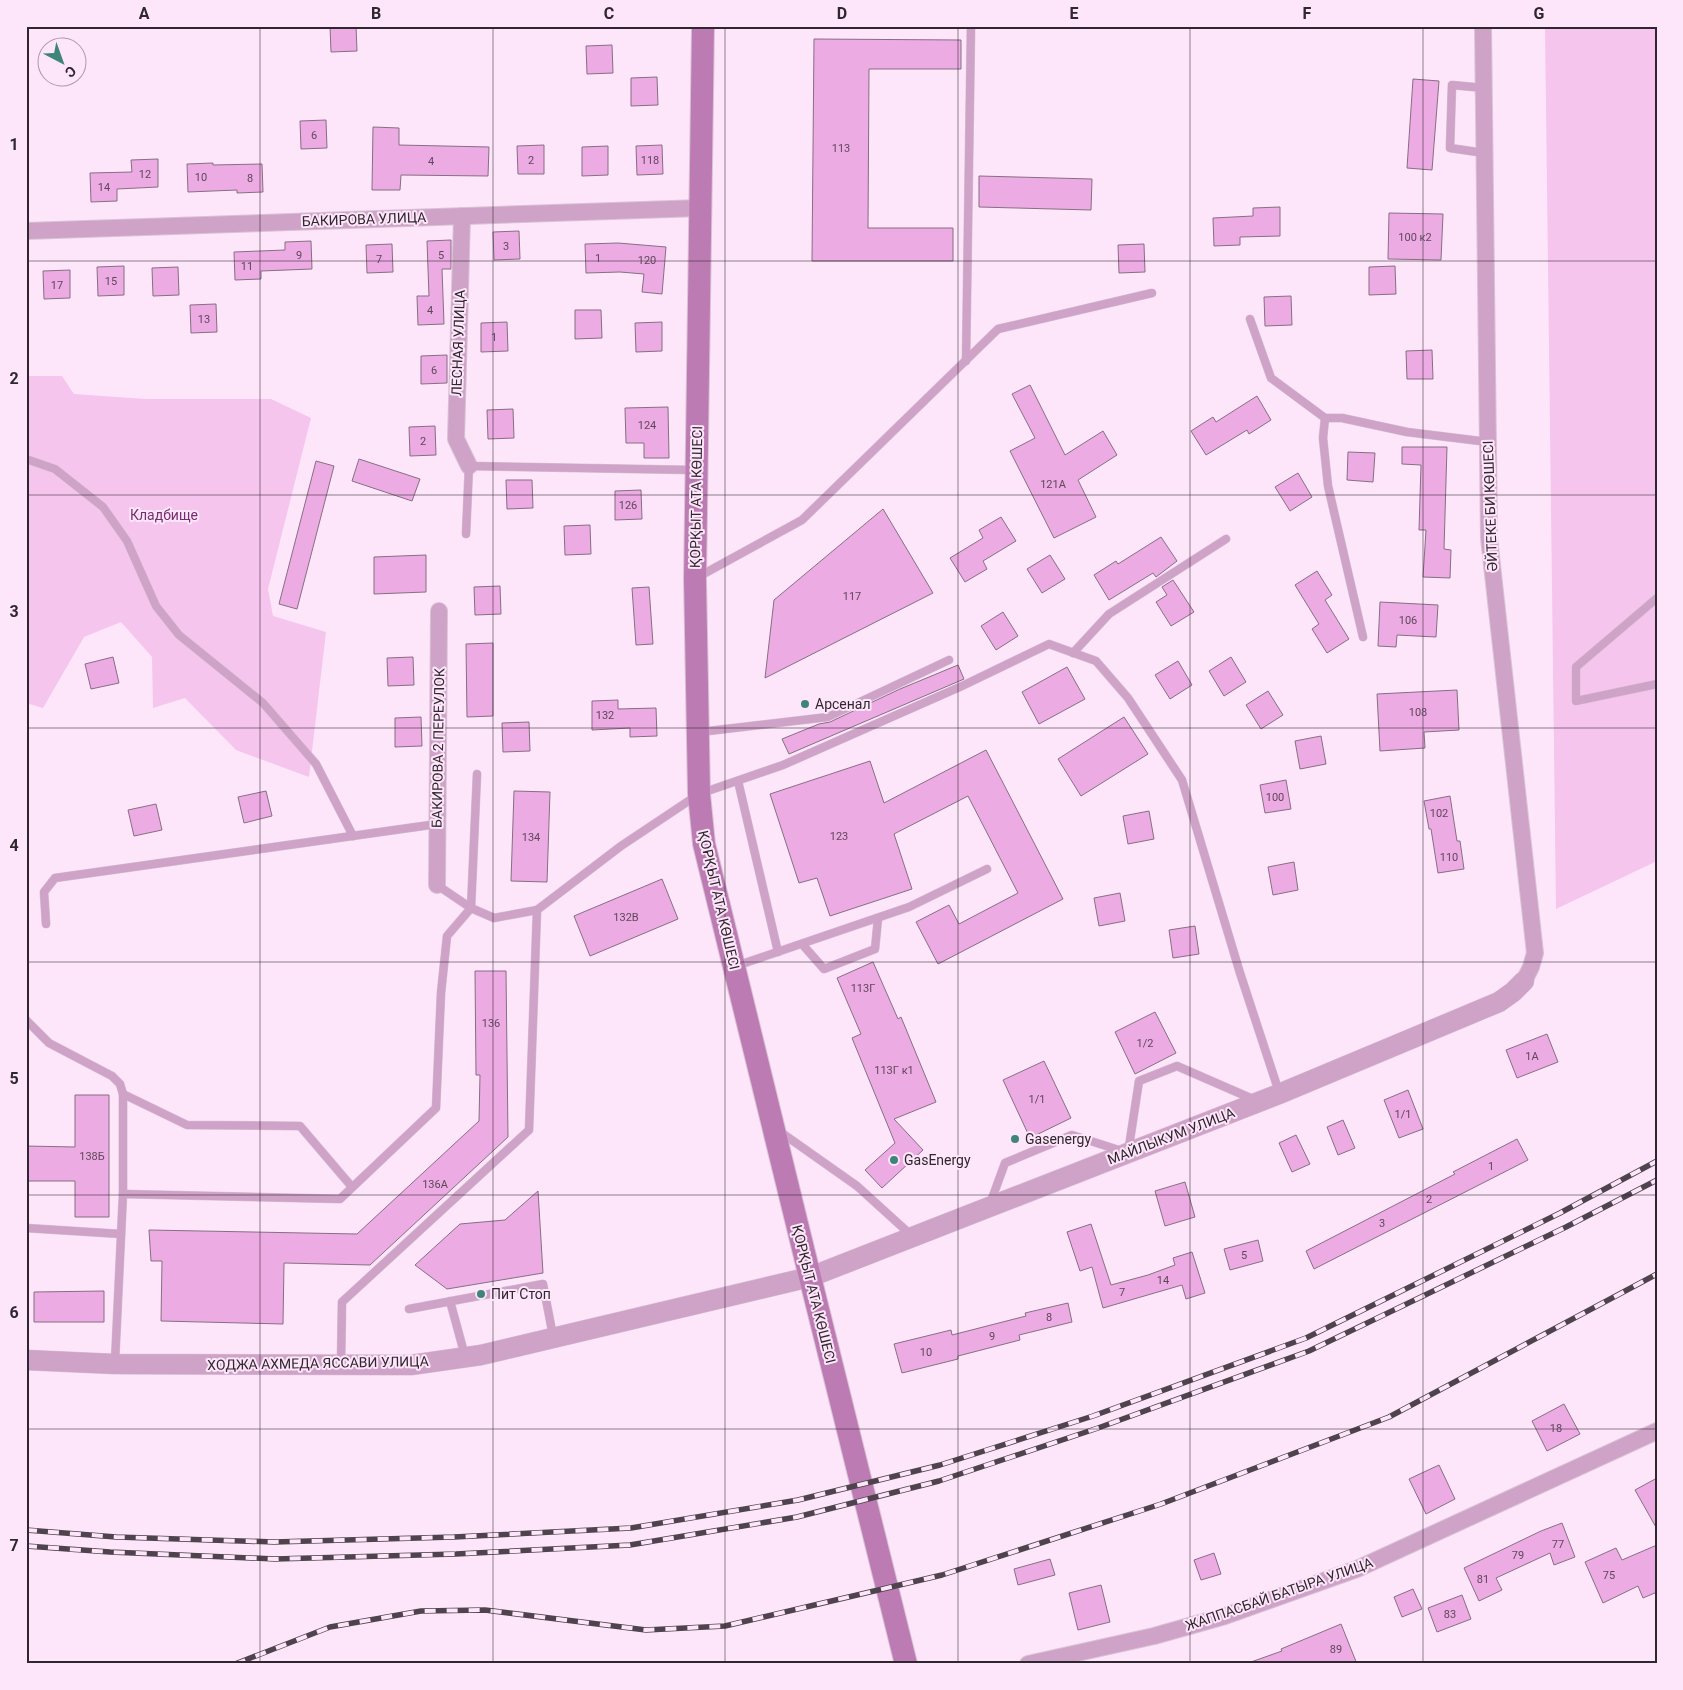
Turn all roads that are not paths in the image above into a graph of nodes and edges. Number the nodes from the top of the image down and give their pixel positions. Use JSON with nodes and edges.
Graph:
{"nodes":[{"id":1,"x":703,"y":26,"type":"edge"},
{"id":2,"x":971,"y":26,"type":"edge"},
{"id":3,"x":1483,"y":26,"type":"edge"},
{"id":4,"x":1484,"y":88,"type":"junction"},
{"id":5,"x":1484,"y":153,"type":"junction"},
{"id":6,"x":701,"y":208,"type":"junction"},
{"id":7,"x":462,"y":216,"type":"junction"},
{"id":8,"x":26,"y":231,"type":"edge"},
{"id":9,"x":1152,"y":293,"type":"dead end"},
{"id":10,"x":1250,"y":319,"type":"dead end"},
{"id":11,"x":966,"y":361,"type":"junction"},
{"id":12,"x":1324,"y":418,"type":"junction"},
{"id":13,"x":1488,"y":442,"type":"junction"},
{"id":14,"x":26,"y":459,"type":"edge"},
{"id":15,"x":468,"y":466,"type":"junction"},
{"id":16,"x":696,"y":470,"type":"junction"},
{"id":17,"x":466,"y":534,"type":"dead end"},
{"id":18,"x":1226,"y":538,"type":"dead end"},
{"id":19,"x":695,"y":579,"type":"junction"},
{"id":20,"x":1657,"y":598,"type":"edge"},
{"id":21,"x":439,"y":611,"type":"dead end"},
{"id":22,"x":1363,"y":637,"type":"dead end"},
{"id":23,"x":1073,"y":653,"type":"junction"},
{"id":24,"x":949,"y":660,"type":"dead end"},
{"id":25,"x":1657,"y":684,"type":"edge"},
{"id":26,"x":698,"y":732,"type":"junction"},
{"id":27,"x":477,"y":774,"type":"dead end"},
{"id":28,"x":738,"y":781,"type":"junction"},
{"id":29,"x":699,"y":794,"type":"junction"},
{"id":30,"x":437,"y":824,"type":"junction"},
{"id":31,"x":354,"y":836,"type":"junction"},
{"id":32,"x":987,"y":870,"type":"dead end"},
{"id":33,"x":437,"y":885,"type":"joint"},
{"id":34,"x":471,"y":908,"type":"junction"},
{"id":35,"x":537,"y":910,"type":"junction"},
{"id":36,"x":878,"y":918,"type":"junction"},
{"id":37,"x":46,"y":924,"type":"dead end"},
{"id":38,"x":802,"y":944,"type":"junction"},
{"id":39,"x":778,"y":952,"type":"junction"},
{"id":40,"x":734,"y":967,"type":"junction"},
{"id":41,"x":1524,"y":981,"type":"joint"},
{"id":42,"x":26,"y":1020,"type":"edge"},
{"id":43,"x":123,"y":1094,"type":"junction"},
{"id":44,"x":1280,"y":1094,"type":"junction"},
{"id":45,"x":1260,"y":1102,"type":"junction"},
{"id":46,"x":773,"y":1127,"type":"junction"},
{"id":47,"x":1128,"y":1153,"type":"junction"},
{"id":48,"x":352,"y":1188,"type":"junction"},
{"id":49,"x":123,"y":1194,"type":"junction"},
{"id":50,"x":988,"y":1207,"type":"junction"},
{"id":51,"x":26,"y":1228,"type":"edge"},
{"id":52,"x":121,"y":1234,"type":"junction"},
{"id":53,"x":913,"y":1236,"type":"junction"},
{"id":54,"x":810,"y":1277,"type":"junction"},
{"id":55,"x":450,"y":1301,"type":"junction"},
{"id":56,"x":409,"y":1309,"type":"dead end"},
{"id":57,"x":554,"y":1338,"type":"junction"},
{"id":58,"x":465,"y":1358,"type":"junction"},
{"id":59,"x":26,"y":1360,"type":"edge"},
{"id":60,"x":115,"y":1364,"type":"junction"},
{"id":61,"x":341,"y":1365,"type":"junction"},
{"id":62,"x":1657,"y":1431,"type":"edge"},
{"id":63,"x":906,"y":1664,"type":"edge"},
{"id":64,"x":1028,"y":1664,"type":"edge"}],
"edges":[{"from":1,"to":6,"type":"main road","name":"ҚОРҚЫТ АТА КӨШЕСІ"},
{"from":2,"to":11,"type":"lane"},
{"from":3,"to":4,"type":"street","name":"ӘЙТЕКЕ БИ КӨШЕСІ"},
{"from":4,"to":5,"type":"street","name":"ӘЙТЕКЕ БИ КӨШЕСІ"},
{"from":4,"to":5,"type":"lane"},
{"from":5,"to":13,"type":"street","name":"ӘЙТЕКЕ БИ КӨШЕСІ"},
{"from":6,"to":7,"type":"street","name":"БАКИРОВА УЛИЦА"},
{"from":6,"to":16,"type":"main road","name":"ҚОРҚЫТ АТА КӨШЕСІ"},
{"from":7,"to":8,"type":"street","name":"БАКИРОВА УЛИЦА"},
{"from":7,"to":15,"type":"street","name":"ЛЕСНАЯ УЛИЦА"},
{"from":9,"to":11,"type":"lane"},
{"from":10,"to":12,"type":"lane"},
{"from":11,"to":19,"type":"lane"},
{"from":12,"to":13,"type":"lane"},
{"from":12,"to":22,"type":"lane"},
{"from":13,"to":41,"type":"street","name":"ӘЙТЕКЕ БИ КӨШЕСІ"},
{"from":14,"to":31,"type":"lane"},
{"from":15,"to":16,"type":"lane"},
{"from":15,"to":17,"type":"lane"},
{"from":16,"to":19,"type":"main road","name":"ҚОРҚЫТ АТА КӨШЕСІ"},
{"from":18,"to":23,"type":"lane"},
{"from":19,"to":26,"type":"main road","name":"ҚОРҚЫТ АТА КӨШЕСІ"},
{"from":20,"to":25,"type":"lane"},
{"from":21,"to":30,"type":"street","name":"БАКИРОВА 2 ПЕРЕУЛОК"},
{"from":23,"to":28,"type":"lane"},
{"from":23,"to":44,"type":"lane"},
{"from":24,"to":26,"type":"lane"},
{"from":26,"to":29,"type":"main road","name":"ҚОРҚЫТ АТА КӨШЕСІ"},
{"from":27,"to":34,"type":"lane"},
{"from":28,"to":29,"type":"lane"},
{"from":28,"to":39,"type":"lane"},
{"from":29,"to":35,"type":"lane"},
{"from":29,"to":40,"type":"main road","name":"ҚОРҚЫТ АТА КӨШЕСІ"},
{"from":30,"to":31,"type":"lane"},
{"from":30,"to":33,"type":"street","name":"БАКИРОВА 2 ПЕРЕУЛОК"},
{"from":31,"to":37,"type":"lane"},
{"from":32,"to":36,"type":"lane"},
{"from":33,"to":34,"type":"lane"},
{"from":34,"to":35,"type":"lane"},
{"from":34,"to":48,"type":"lane"},
{"from":35,"to":61,"type":"lane"},
{"from":36,"to":38,"type":"lane"},
{"from":36,"to":38,"type":"lane"},
{"from":38,"to":39,"type":"lane"},
{"from":39,"to":40,"type":"lane"},
{"from":40,"to":46,"type":"main road","name":"ҚОРҚЫТ АТА КӨШЕСІ"},
{"from":41,"to":44,"type":"street","name":"МАЙЛЫКУМ УЛИЦА"},
{"from":42,"to":43,"type":"lane"},
{"from":43,"to":48,"type":"lane"},
{"from":43,"to":49,"type":"lane"},
{"from":44,"to":45,"type":"street","name":"МАЙЛЫКУМ УЛИЦА"},
{"from":45,"to":47,"type":"street","name":"МАЙЛЫКУМ УЛИЦА"},
{"from":45,"to":47,"type":"lane"},
{"from":46,"to":53,"type":"lane"},
{"from":46,"to":54,"type":"main road","name":"ҚОРҚЫТ АТА КӨШЕСІ"},
{"from":47,"to":50,"type":"street","name":"МАЙЛЫКУМ УЛИЦА"},
{"from":47,"to":50,"type":"lane"},
{"from":48,"to":49,"type":"lane"},
{"from":49,"to":52,"type":"lane"},
{"from":50,"to":53,"type":"street","name":"МАЙЛЫКУМ УЛИЦА"},
{"from":51,"to":52,"type":"lane"},
{"from":52,"to":60,"type":"lane"},
{"from":53,"to":54,"type":"street","name":"МАЙЛЫКУМ УЛИЦА"},
{"from":54,"to":57,"type":"street","name":"ХОДЖА АХМЕДА ЯССАВИ УЛИЦА"},
{"from":54,"to":63,"type":"main road","name":"ҚОРҚЫТ АТА КӨШЕСІ"},
{"from":55,"to":56,"type":"lane"},
{"from":55,"to":57,"type":"lane"},
{"from":55,"to":58,"type":"lane"},
{"from":57,"to":58,"type":"street","name":"ХОДЖА АХМЕДА ЯССАВИ УЛИЦА"},
{"from":58,"to":61,"type":"street","name":"ХОДЖА АХМЕДА ЯССАВИ УЛИЦА"},
{"from":59,"to":60,"type":"street","name":"ХОДЖА АХМЕДА ЯССАВИ УЛИЦА"},
{"from":60,"to":61,"type":"street","name":"ХОДЖА АХМЕДА ЯССАВИ УЛИЦА"},
{"from":62,"to":64,"type":"street","name":"ЖАППАСБАЙ БАТЫРА УЛИЦА"}]}
